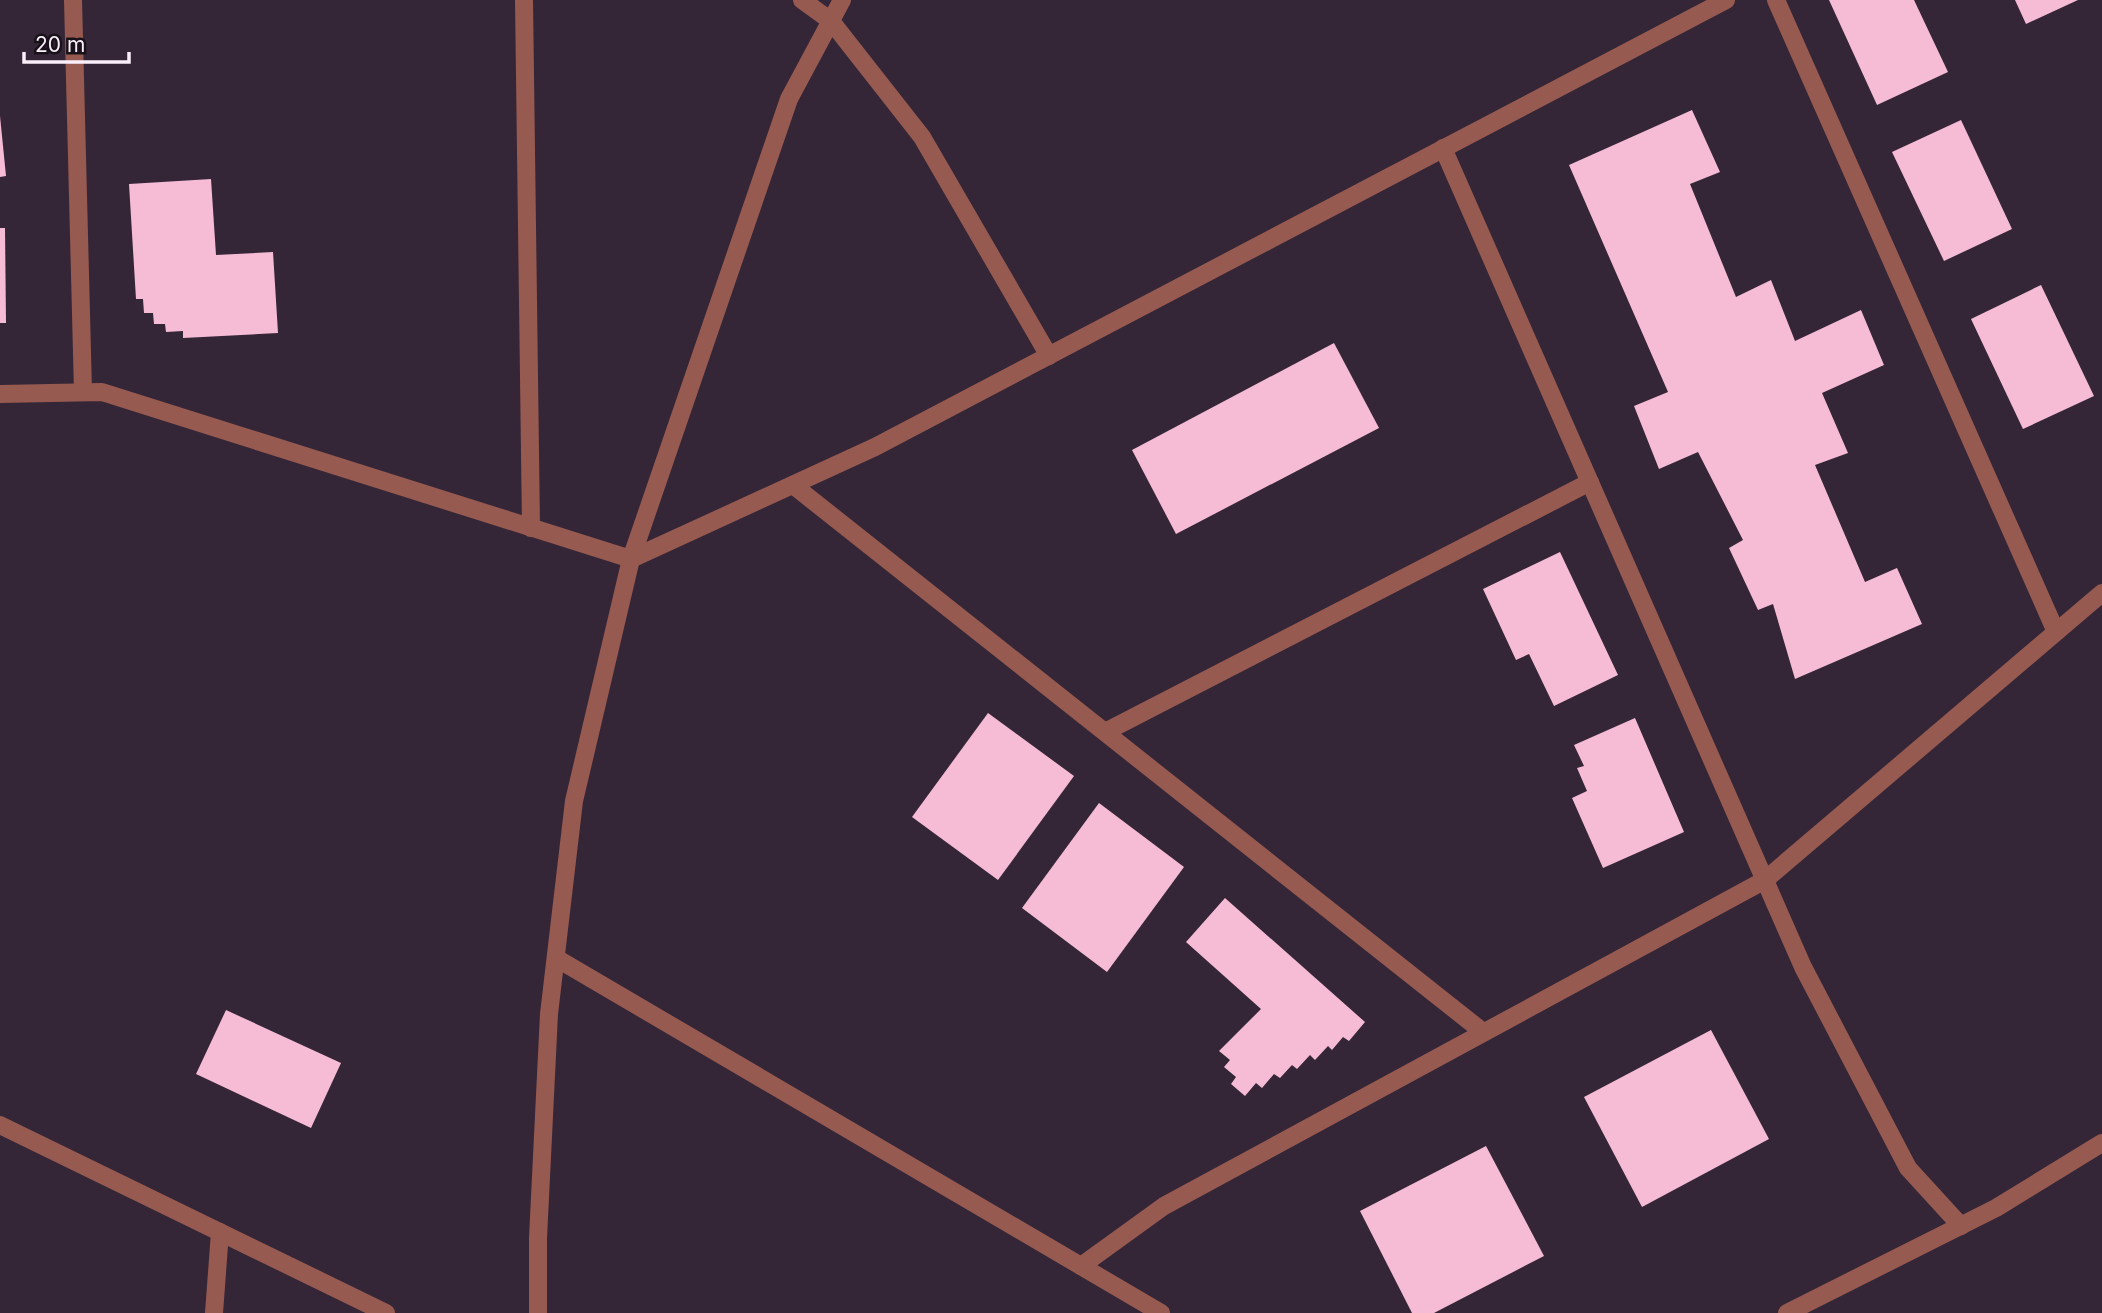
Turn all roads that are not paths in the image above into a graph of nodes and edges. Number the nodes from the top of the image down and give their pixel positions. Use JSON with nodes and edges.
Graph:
{"nodes":[{"id":1,"x":73,"y":0,"type":"edge"},
{"id":2,"x":524,"y":0,"type":"edge"},
{"id":3,"x":802,"y":0,"type":"edge"},
{"id":4,"x":842,"y":0,"type":"edge"},
{"id":5,"x":1726,"y":0,"type":"edge"},
{"id":6,"x":1776,"y":0,"type":"edge"},
{"id":7,"x":831,"y":21,"type":"junction"},
{"id":8,"x":1443,"y":148,"type":"junction"},
{"id":9,"x":1049,"y":356,"type":"junction"},
{"id":10,"x":83,"y":393,"type":"junction"},
{"id":11,"x":0,"y":394,"type":"edge"},
{"id":12,"x":1590,"y":482,"type":"junction"},
{"id":13,"x":793,"y":485,"type":"junction"},
{"id":14,"x":531,"y":528,"type":"junction"},
{"id":15,"x":631,"y":559,"type":"junction"},
{"id":16,"x":2102,"y":593,"type":"edge"},
{"id":17,"x":2056,"y":632,"type":"junction"},
{"id":18,"x":1105,"y":732,"type":"junction"},
{"id":19,"x":1765,"y":880,"type":"junction"},
{"id":20,"x":555,"y":958,"type":"junction"},
{"id":21,"x":1483,"y":1031,"type":"junction"},
{"id":22,"x":0,"y":1125,"type":"edge"},
{"id":23,"x":2102,"y":1143,"type":"edge"},
{"id":24,"x":1961,"y":1226,"type":"junction"},
{"id":25,"x":220,"y":1232,"type":"junction"},
{"id":26,"x":1081,"y":1266,"type":"junction"},
{"id":27,"x":214,"y":1313,"type":"edge"},
{"id":28,"x":386,"y":1313,"type":"edge"},
{"id":29,"x":538,"y":1313,"type":"edge"},
{"id":30,"x":1161,"y":1313,"type":"edge"},
{"id":31,"x":1787,"y":1313,"type":"edge"}],
"edges":[{"from":1,"to":10,"type":"street"},
{"from":2,"to":14,"type":"street"},
{"from":3,"to":7,"type":"street"},
{"from":4,"to":7,"type":"street"},
{"from":5,"to":8,"type":"street"},
{"from":6,"to":17,"type":"street"},
{"from":7,"to":9,"type":"street"},
{"from":7,"to":15,"type":"street"},
{"from":8,"to":9,"type":"street"},
{"from":8,"to":12,"type":"street"},
{"from":9,"to":13,"type":"street"},
{"from":10,"to":11,"type":"street"},
{"from":10,"to":14,"type":"street"},
{"from":12,"to":18,"type":"street"},
{"from":12,"to":19,"type":"street"},
{"from":13,"to":15,"type":"street"},
{"from":13,"to":18,"type":"street"},
{"from":14,"to":15,"type":"street"},
{"from":15,"to":20,"type":"street"},
{"from":16,"to":17,"type":"street"},
{"from":17,"to":19,"type":"street"},
{"from":18,"to":21,"type":"street"},
{"from":19,"to":21,"type":"street"},
{"from":19,"to":24,"type":"street"},
{"from":20,"to":26,"type":"street"},
{"from":20,"to":29,"type":"street"},
{"from":21,"to":26,"type":"street"},
{"from":22,"to":25,"type":"street"},
{"from":23,"to":24,"type":"street"},
{"from":24,"to":31,"type":"street"},
{"from":25,"to":27,"type":"street"},
{"from":25,"to":28,"type":"street"},
{"from":26,"to":30,"type":"street"}]}
